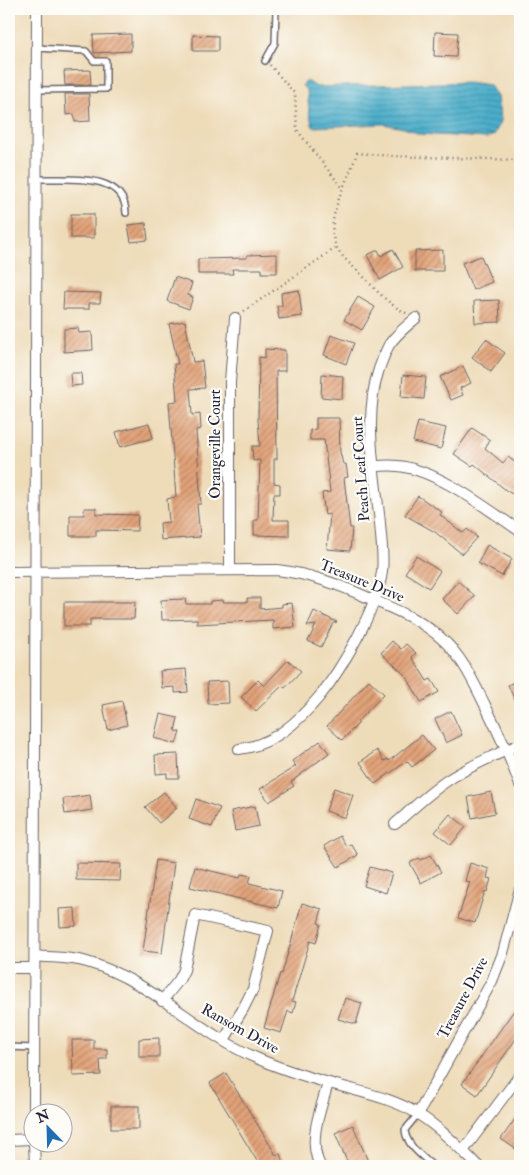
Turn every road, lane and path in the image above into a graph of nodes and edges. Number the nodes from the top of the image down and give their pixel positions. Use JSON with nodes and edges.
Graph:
{"nodes":[{"id":1,"x":37,"y":9,"type":"edge"},
{"id":2,"x":276,"y":9,"type":"edge"},
{"id":3,"x":37,"y":48,"type":"junction"},
{"id":4,"x":266,"y":61,"type":"joint"},
{"id":5,"x":36,"y":90,"type":"junction"},
{"id":6,"x":520,"y":160,"type":"edge"},
{"id":7,"x":37,"y":179,"type":"junction"},
{"id":8,"x":343,"y":189,"type":"junction"},
{"id":9,"x":126,"y":213,"type":"dead end"},
{"id":10,"x":337,"y":247,"type":"junction"},
{"id":11,"x":235,"y":318,"type":"joint"},
{"id":12,"x":416,"y":318,"type":"joint"},
{"id":13,"x":374,"y":466,"type":"junction"},
{"id":14,"x":520,"y":531,"type":"edge"},
{"id":15,"x":230,"y":570,"type":"junction"},
{"id":16,"x":9,"y":572,"type":"edge"},
{"id":17,"x":36,"y":572,"type":"junction"},
{"id":18,"x":374,"y":600,"type":"junction"},
{"id":19,"x":520,"y":744,"type":"edge"},
{"id":20,"x":239,"y":749,"type":"dead end"},
{"id":21,"x":508,"y":750,"type":"junction"},
{"id":22,"x":520,"y":785,"type":"edge"},
{"id":23,"x":395,"y":824,"type":"dead end"},
{"id":24,"x":520,"y":890,"type":"edge"},
{"id":25,"x":34,"y":956,"type":"junction"},
{"id":26,"x":9,"y":968,"type":"edge"},
{"id":27,"x":34,"y":968,"type":"junction"},
{"id":28,"x":162,"y":1001,"type":"junction"},
{"id":29,"x":224,"y":1040,"type":"junction"},
{"id":30,"x":9,"y":1047,"type":"edge"},
{"id":31,"x":34,"y":1048,"type":"junction"},
{"id":32,"x":520,"y":1075,"type":"edge"},
{"id":33,"x":328,"y":1083,"type":"junction"},
{"id":34,"x":34,"y":1102,"type":"edge"},
{"id":35,"x":418,"y":1114,"type":"junction"},
{"id":36,"x":9,"y":1140,"type":"edge"},
{"id":37,"x":22,"y":1141,"type":"edge"},
{"id":38,"x":463,"y":1151,"type":"junction"},
{"id":39,"x":34,"y":1152,"type":"edge"},
{"id":40,"x":35,"y":1166,"type":"edge"},
{"id":41,"x":320,"y":1166,"type":"edge"},
{"id":42,"x":433,"y":1166,"type":"edge"},
{"id":43,"x":478,"y":1166,"type":"edge"}],
"edges":[{"from":1,"to":3,"type":"street"},
{"from":2,"to":4,"type":"lane"},
{"from":3,"to":5,"type":"street"},
{"from":3,"to":5,"type":"lane"},
{"from":4,"to":8,"type":"path"},
{"from":5,"to":7,"type":"street"},
{"from":6,"to":8,"type":"path"},
{"from":7,"to":9,"type":"lane"},
{"from":7,"to":17,"type":"street"},
{"from":8,"to":10,"type":"path"},
{"from":10,"to":11,"type":"path"},
{"from":10,"to":12,"type":"path"},
{"from":11,"to":15,"type":"street","name":"Orangeville Court"},
{"from":12,"to":13,"type":"street","name":"Peach Leaf Court"},
{"from":13,"to":14,"type":"street"},
{"from":13,"to":18,"type":"street","name":"Peach Leaf Court"},
{"from":15,"to":17,"type":"street","name":"Treasure Drive"},
{"from":15,"to":18,"type":"street","name":"Treasure Drive"},
{"from":16,"to":17,"type":"street","name":"Treasure Drive"},
{"from":17,"to":25,"type":"street"},
{"from":18,"to":20,"type":"street","name":"Peach Leaf Court"},
{"from":18,"to":21,"type":"street","name":"Treasure Drive"},
{"from":19,"to":21,"type":"street"},
{"from":21,"to":22,"type":"street","name":"Treasure Drive"},
{"from":21,"to":23,"type":"street"},
{"from":24,"to":35,"type":"street","name":"Treasure Drive"},
{"from":25,"to":27,"type":"street"},
{"from":25,"to":28,"type":"street","name":"Ransom Drive"},
{"from":26,"to":27,"type":"street"},
{"from":27,"to":31,"type":"street"},
{"from":28,"to":29,"type":"street","name":"Ransom Drive"},
{"from":28,"to":29,"type":"street"},
{"from":29,"to":33,"type":"street","name":"Ransom Drive"},
{"from":30,"to":31,"type":"lane"},
{"from":31,"to":34,"type":"street"},
{"from":32,"to":38,"type":"street"},
{"from":33,"to":35,"type":"street","name":"Ransom Drive"},
{"from":33,"to":41,"type":"street"},
{"from":35,"to":38,"type":"street","name":"Ransom Drive"},
{"from":35,"to":42,"type":"lane"},
{"from":36,"to":37,"type":"street"},
{"from":38,"to":43,"type":"street","name":"Ransom Drive"},
{"from":39,"to":40,"type":"street"}]}
